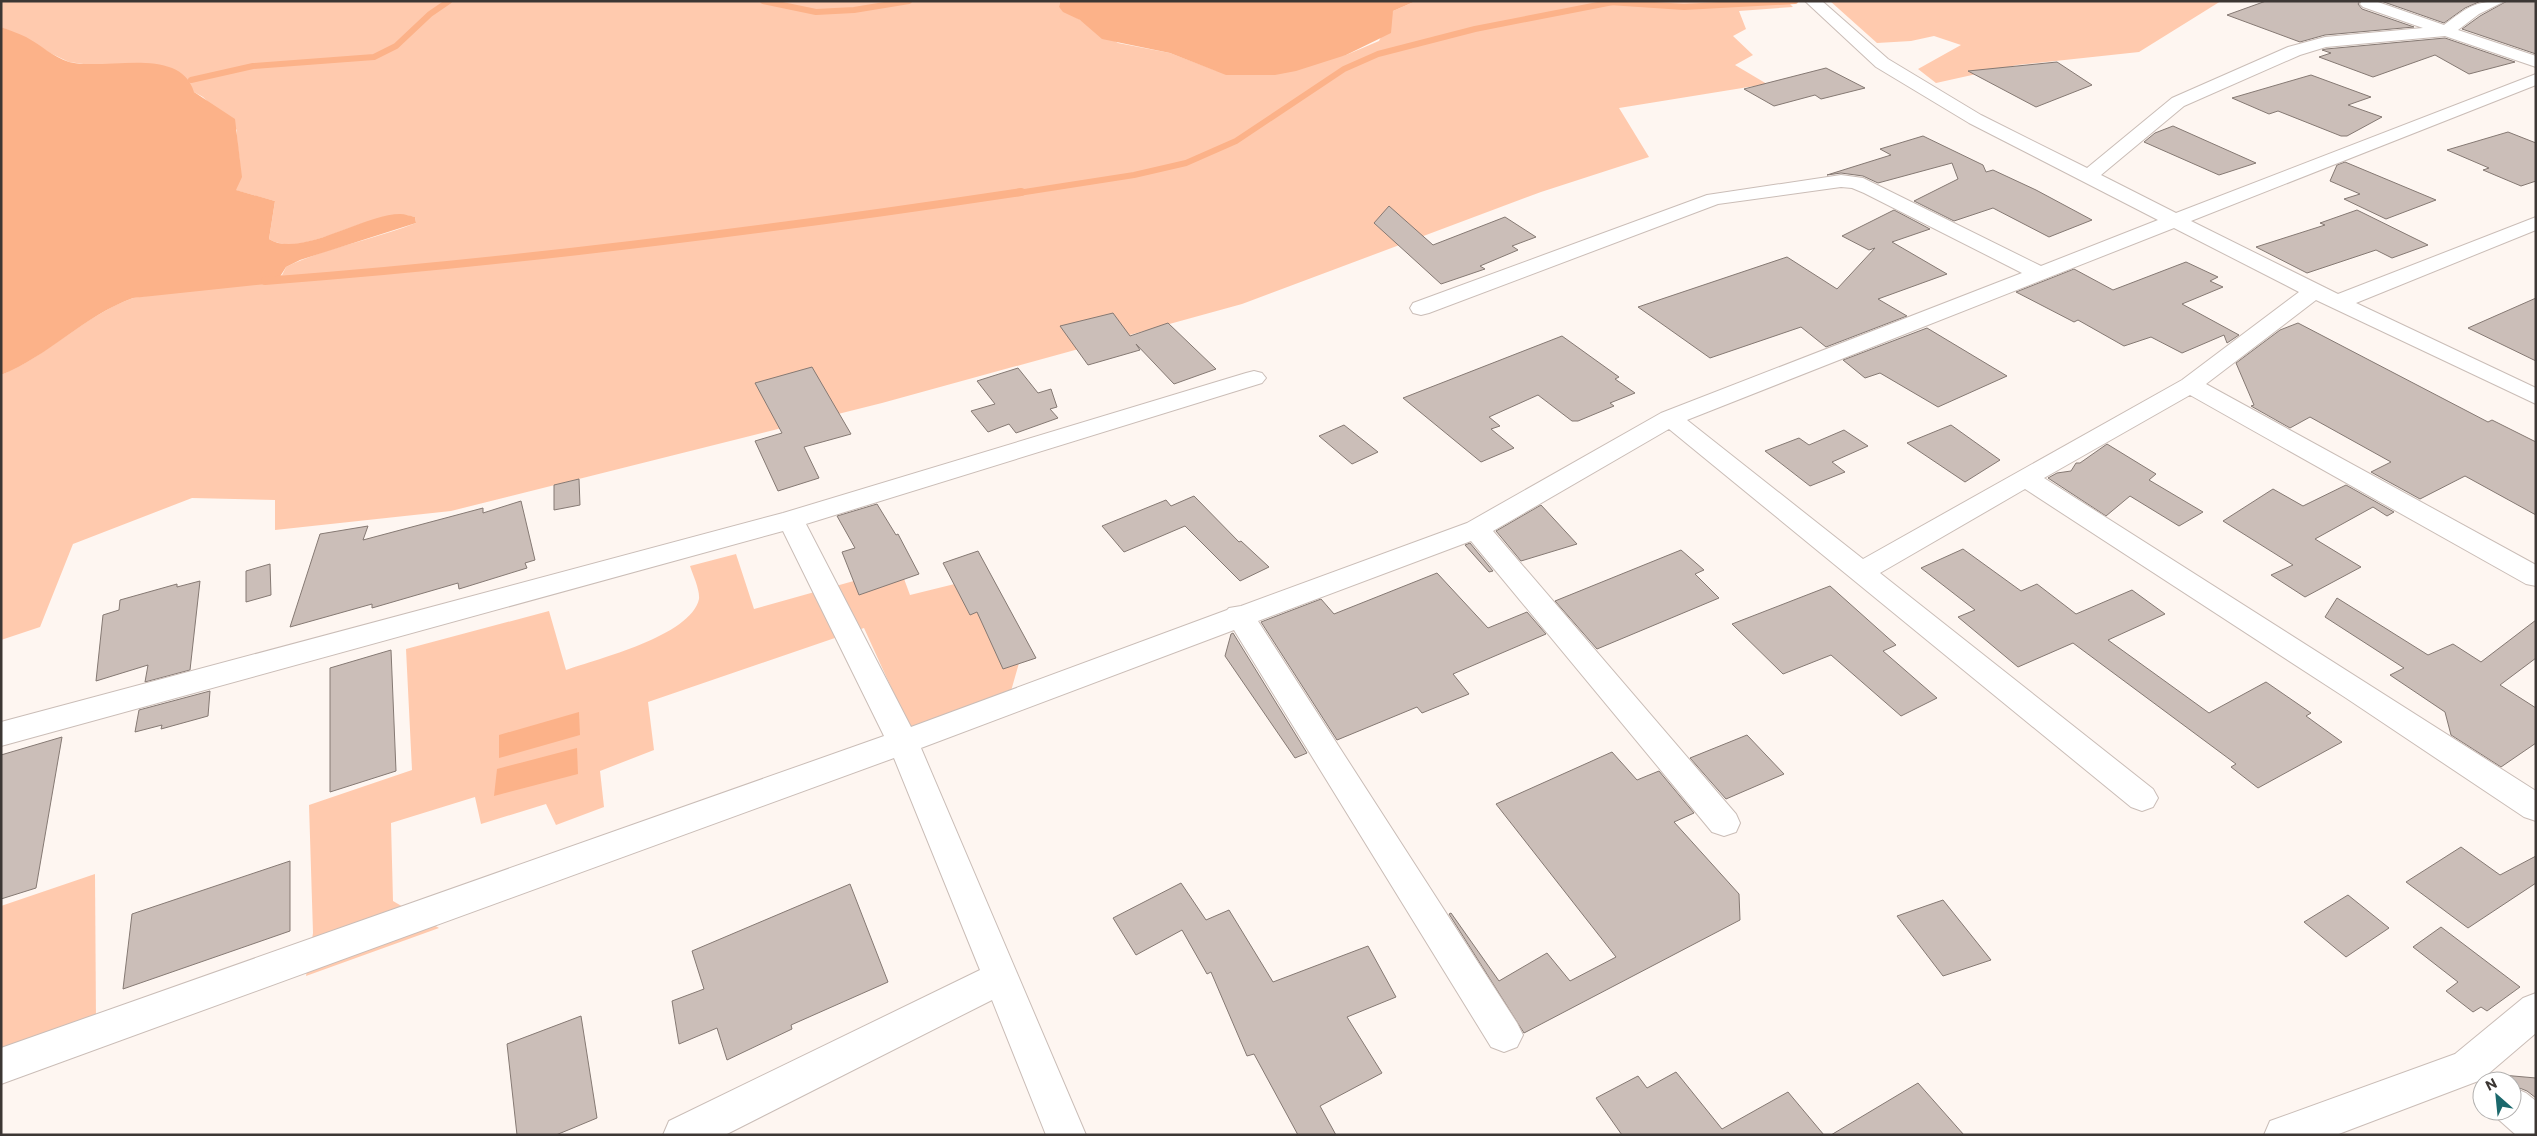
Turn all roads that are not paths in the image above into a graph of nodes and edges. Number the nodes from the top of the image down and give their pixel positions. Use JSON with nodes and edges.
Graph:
{"nodes":[{"id":1,"x":1813,"y":1,"type":"edge"},
{"id":2,"x":2497,"y":1,"type":"edge"},
{"id":3,"x":2368,"y":4,"type":"dead end"},
{"id":4,"x":2446,"y":31,"type":"junction"},
{"id":5,"x":2536,"y":62,"type":"edge"},
{"id":6,"x":2536,"y":79,"type":"edge"},
{"id":7,"x":2089,"y":176,"type":"junction"},
{"id":8,"x":2175,"y":221,"type":"junction"},
{"id":9,"x":2536,"y":223,"type":"edge"},
{"id":10,"x":2041,"y":274,"type":"junction"},
{"id":11,"x":2314,"y":291,"type":"junction"},
{"id":12,"x":2338,"y":302,"type":"junction"},
{"id":13,"x":1421,"y":308,"type":"dead end"},
{"id":14,"x":1254,"y":378,"type":"dead end"},
{"id":15,"x":2190,"y":385,"type":"junction"},
{"id":16,"x":2536,"y":397,"type":"edge"},
{"id":17,"x":1670,"y":418,"type":"junction"},
{"id":18,"x":2027,"y":479,"type":"junction"},
{"id":19,"x":791,"y":520,"type":"junction"},
{"id":20,"x":1476,"y":529,"type":"junction"},
{"id":21,"x":1862,"y":571,"type":"junction"},
{"id":22,"x":2536,"y":576,"type":"edge"},
{"id":23,"x":1239,"y":615,"type":"junction"},
{"id":24,"x":1,"y":734,"type":"edge"},
{"id":25,"x":903,"y":742,"type":"junction"},
{"id":26,"x":2142,"y":798,"type":"dead end"},
{"id":27,"x":2536,"y":808,"type":"edge"},
{"id":28,"x":1724,"y":823,"type":"dead end"},
{"id":29,"x":1000,"y":978,"type":"junction"},
{"id":30,"x":2536,"y":1010,"type":"edge"},
{"id":31,"x":1504,"y":1035,"type":"dead end"},
{"id":32,"x":1,"y":1066,"type":"edge"},
{"id":33,"x":2479,"y":1071,"type":"edge"},
{"id":34,"x":2472,"y":1075,"type":"edge"},
{"id":35,"x":2522,"y":1115,"type":"edge"},
{"id":36,"x":2536,"y":1127,"type":"edge"},
{"id":37,"x":683,"y":1135,"type":"edge"},
{"id":38,"x":1066,"y":1135,"type":"edge"},
{"id":39,"x":2284,"y":1135,"type":"edge"}],
"edges":[{"from":1,"to":7,"type":"street"},
{"from":2,"to":4,"type":"street"},
{"from":3,"to":4,"type":"street"},
{"from":4,"to":5,"type":"street"},
{"from":4,"to":7,"type":"street"},
{"from":6,"to":8,"type":"street"},
{"from":7,"to":8,"type":"street"},
{"from":8,"to":10,"type":"street"},
{"from":8,"to":11,"type":"street"},
{"from":9,"to":12,"type":"street"},
{"from":10,"to":13,"type":"street"},
{"from":10,"to":17,"type":"street"},
{"from":11,"to":12,"type":"street"},
{"from":11,"to":15,"type":"street"},
{"from":12,"to":16,"type":"street"},
{"from":14,"to":19,"type":"street"},
{"from":15,"to":18,"type":"street"},
{"from":15,"to":22,"type":"street"},
{"from":17,"to":20,"type":"street"},
{"from":17,"to":21,"type":"street"},
{"from":18,"to":21,"type":"street"},
{"from":18,"to":27,"type":"street"},
{"from":19,"to":24,"type":"street"},
{"from":19,"to":25,"type":"street"},
{"from":20,"to":23,"type":"street"},
{"from":20,"to":28,"type":"street"},
{"from":21,"to":26,"type":"street"},
{"from":23,"to":25,"type":"street"},
{"from":23,"to":31,"type":"street"},
{"from":25,"to":29,"type":"street"},
{"from":25,"to":32,"type":"street"},
{"from":29,"to":37,"type":"street"},
{"from":29,"to":38,"type":"street"},
{"from":30,"to":33,"type":"street"},
{"from":34,"to":39,"type":"street"},
{"from":35,"to":36,"type":"street"}]}
